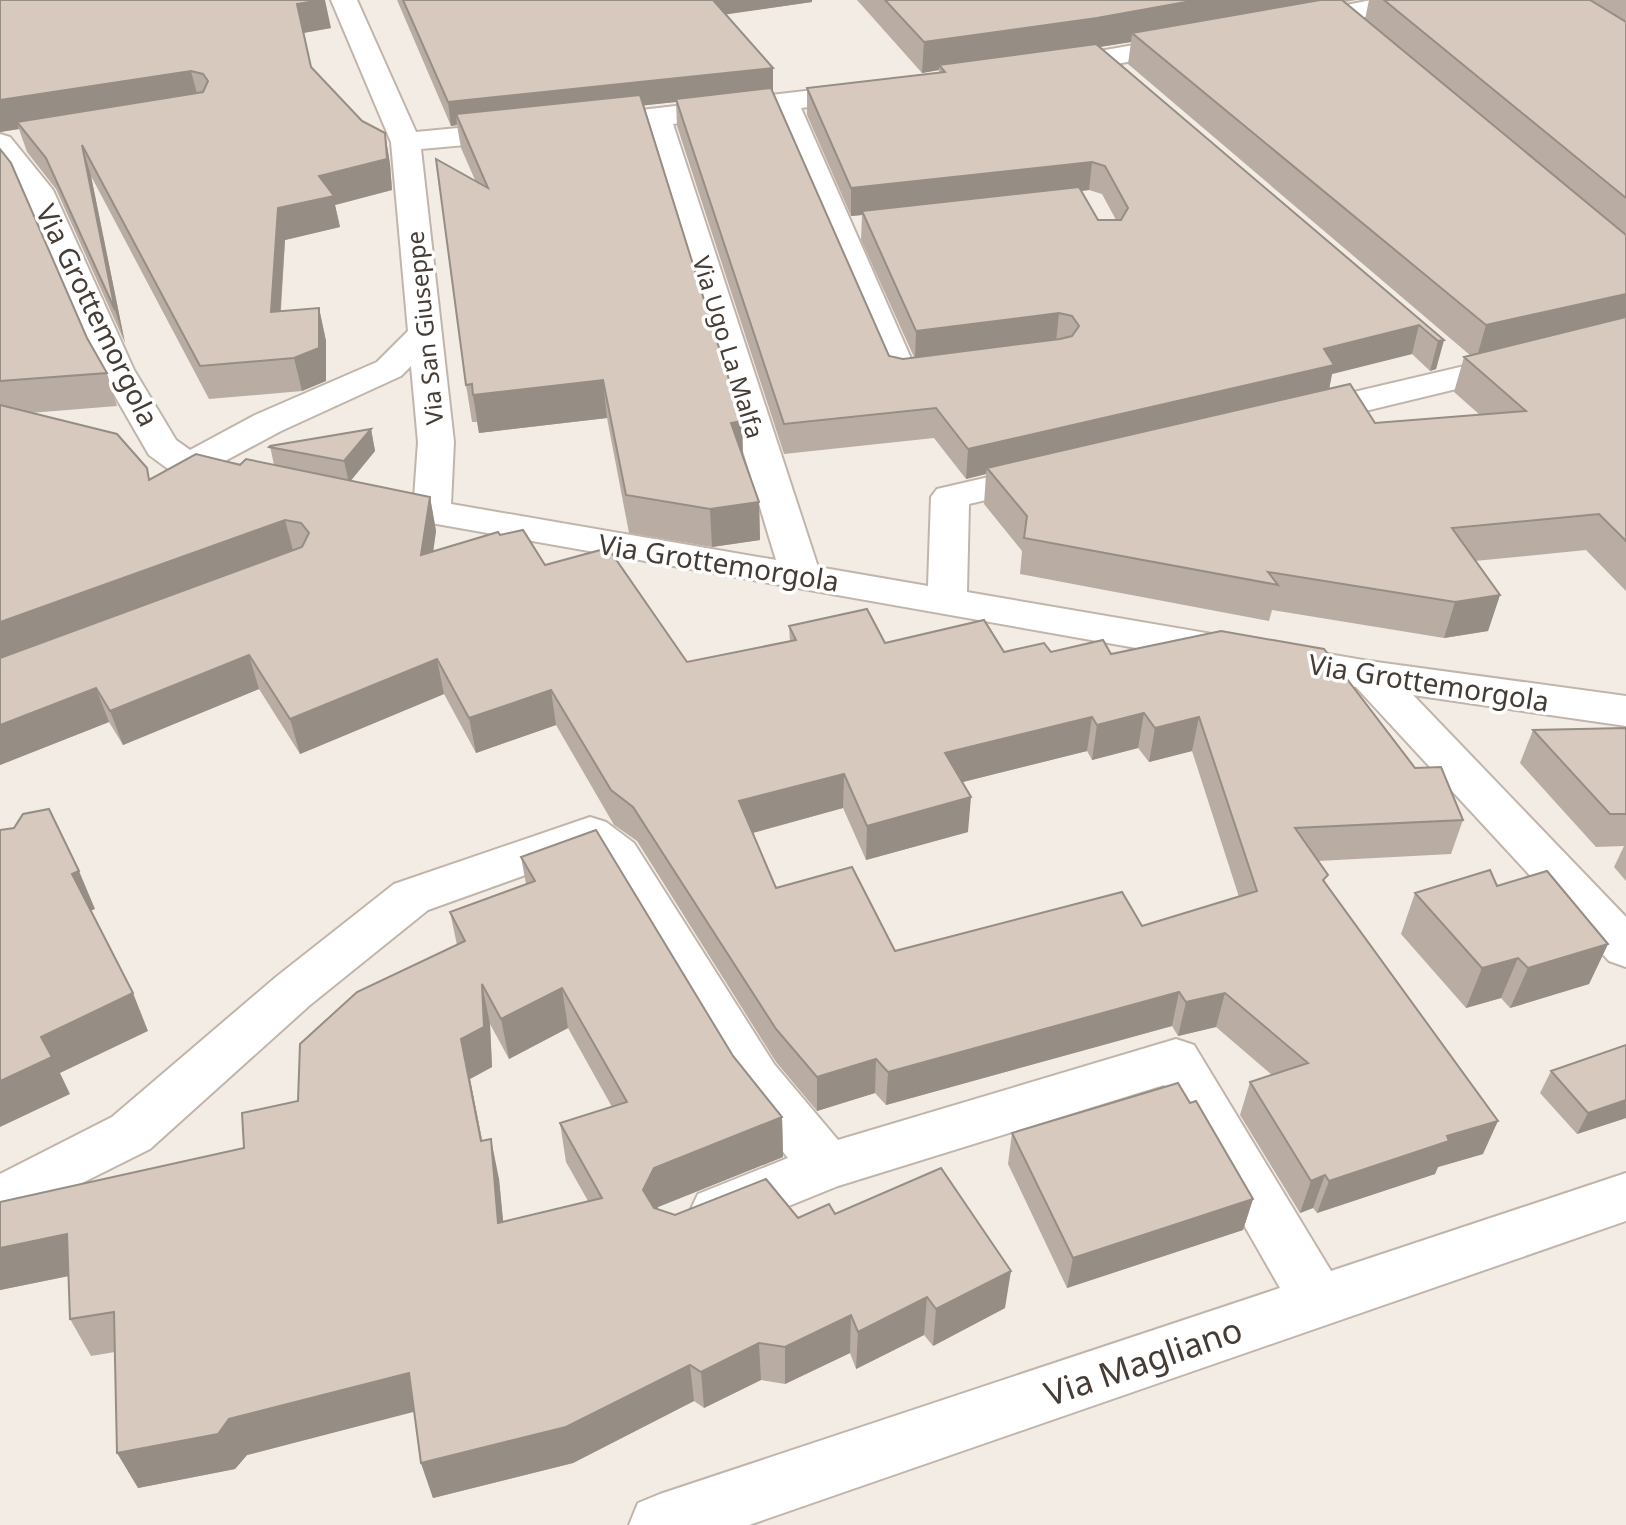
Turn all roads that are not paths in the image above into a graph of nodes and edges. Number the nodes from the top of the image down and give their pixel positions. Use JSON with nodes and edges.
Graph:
{"nodes":[{"id":1,"x":344,"y":0,"type":"edge"},
{"id":2,"x":1409,"y":0,"type":"edge"},
{"id":3,"x":1330,"y":7,"type":"edge"},
{"id":4,"x":1266,"y":29,"type":"edge"},
{"id":5,"x":1364,"y":34,"type":"edge"},
{"id":6,"x":1207,"y":40,"type":"edge"},
{"id":7,"x":1102,"y":60,"type":"junction"},
{"id":8,"x":1026,"y":70,"type":"edge"},
{"id":9,"x":1126,"y":80,"type":"edge"},
{"id":10,"x":890,"y":89,"type":"edge"},
{"id":11,"x":784,"y":103,"type":"junction"},
{"id":12,"x":657,"y":118,"type":"junction"},
{"id":13,"x":11,"y":142,"type":"edge"},
{"id":14,"x":406,"y":142,"type":"junction"},
{"id":15,"x":425,"y":333,"type":"junction"},
{"id":16,"x":1626,"y":338,"type":"edge"},
{"id":17,"x":963,"y":367,"type":"edge"},
{"id":18,"x":1270,"y":422,"type":"edge"},
{"id":19,"x":188,"y":466,"type":"junction"},
{"id":20,"x":1072,"y":469,"type":"edge"},
{"id":21,"x":280,"y":484,"type":"edge"},
{"id":22,"x":341,"y":496,"type":"edge"},
{"id":23,"x":432,"y":514,"type":"junction"},
{"id":24,"x":801,"y":576,"type":"junction"},
{"id":25,"x":947,"y":601,"type":"junction"},
{"id":26,"x":1369,"y":675,"type":"junction"},
{"id":27,"x":1626,"y":711,"type":"edge"},
{"id":28,"x":1626,"y":948,"type":"edge"},
{"id":29,"x":827,"y":1166,"type":"junction"},
{"id":30,"x":1626,"y":1197,"type":"edge"},
{"id":31,"x":0,"y":1200,"type":"edge"},
{"id":32,"x":678,"y":1227,"type":"edge"},
{"id":33,"x":1318,"y":1301,"type":"junction"},
{"id":34,"x":660,"y":1525,"type":"edge"}],
"edges":[{"from":1,"to":14,"type":"street","name":"Via San Giuseppe"},
{"from":2,"to":3,"type":"street"},
{"from":3,"to":4,"type":"street"},
{"from":3,"to":5,"type":"street"},
{"from":6,"to":7,"type":"street"},
{"from":7,"to":8,"type":"street"},
{"from":7,"to":9,"type":"street"},
{"from":10,"to":11,"type":"street"},
{"from":11,"to":12,"type":"street"},
{"from":11,"to":17,"type":"street"},
{"from":12,"to":14,"type":"street"},
{"from":12,"to":24,"type":"street","name":"Via Ugo La Malfa"},
{"from":13,"to":19,"type":"street","name":"Via Grottemorgola"},
{"from":14,"to":15,"type":"street","name":"Via San Giuseppe"},
{"from":15,"to":19,"type":"street"},
{"from":15,"to":23,"type":"street","name":"Via San Giuseppe"},
{"from":16,"to":18,"type":"street"},
{"from":19,"to":21,"type":"street","name":"Via Grottemorgola"},
{"from":20,"to":25,"type":"street"},
{"from":22,"to":23,"type":"street","name":"Via Grottemorgola"},
{"from":23,"to":24,"type":"street","name":"Via Grottemorgola"},
{"from":24,"to":25,"type":"street","name":"Via Grottemorgola"},
{"from":25,"to":26,"type":"street","name":"Via Grottemorgola"},
{"from":26,"to":27,"type":"street","name":"Via Grottemorgola"},
{"from":26,"to":28,"type":"street"},
{"from":29,"to":31,"type":"street"},
{"from":29,"to":32,"type":"street"},
{"from":29,"to":33,"type":"street"},
{"from":30,"to":33,"type":"street","name":"Via Magliano"},
{"from":33,"to":34,"type":"street","name":"Via Magliano"}]}
